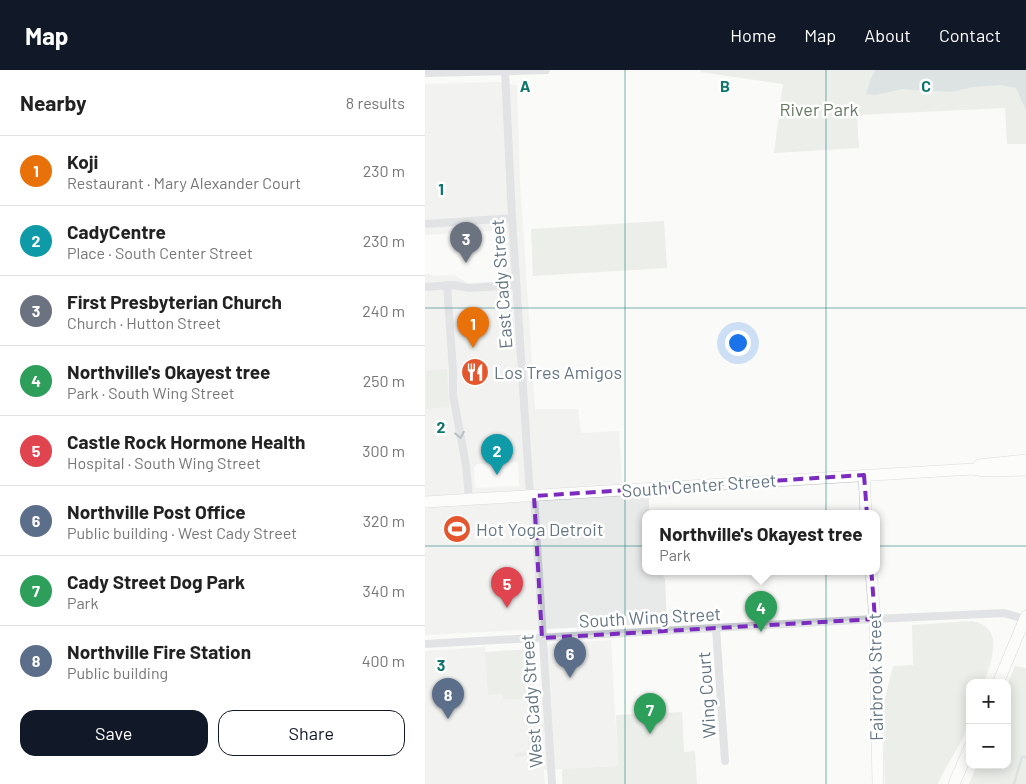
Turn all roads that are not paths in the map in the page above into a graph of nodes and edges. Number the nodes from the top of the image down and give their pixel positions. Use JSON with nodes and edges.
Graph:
{"nodes":[{"id":1,"x":547,"y":70,"type":"edge"},
{"id":2,"x":505,"y":71,"type":"edge"},
{"id":3,"x":425,"y":73,"type":"edge"},
{"id":4,"x":512,"y":218,"type":"junction"},
{"id":5,"x":425,"y":224,"type":"edge"},
{"id":6,"x":447,"y":285,"type":"junction"},
{"id":7,"x":516,"y":285,"type":"junction"},
{"id":8,"x":425,"y":287,"type":"edge"},
{"id":9,"x":1026,"y":460,"type":"edge"},
{"id":10,"x":973,"y":468,"type":"junction"},
{"id":11,"x":1026,"y":470,"type":"edge"},
{"id":12,"x":864,"y":475,"type":"junction"},
{"id":13,"x":532,"y":496,"type":"junction"},
{"id":14,"x":469,"y":499,"type":"junction"},
{"id":15,"x":425,"y":502,"type":"edge"},
{"id":16,"x":867,"y":510,"type":"edge"},
{"id":17,"x":871,"y":575,"type":"edge"},
{"id":18,"x":875,"y":619,"type":"junction"},
{"id":19,"x":1025,"y":622,"type":"edge"},
{"id":20,"x":716,"y":628,"type":"junction"},
{"id":21,"x":542,"y":638,"type":"junction"},
{"id":22,"x":425,"y":644,"type":"edge"},
{"id":23,"x":1000,"y":679,"type":"edge"},
{"id":24,"x":966,"y":756,"type":"edge"},
{"id":25,"x":725,"y":761,"type":"dead end"},
{"id":26,"x":552,"y":784,"type":"edge"},
{"id":27,"x":878,"y":784,"type":"edge"},
{"id":28,"x":954,"y":784,"type":"edge"}],
"edges":[{"from":1,"to":2,"type":"street"},
{"from":2,"to":3,"type":"street"},
{"from":2,"to":4,"type":"street","name":"East Cady Street"},
{"from":4,"to":5,"type":"street"},
{"from":4,"to":7,"type":"street","name":"East Cady Street"},
{"from":6,"to":7,"type":"street"},
{"from":6,"to":8,"type":"street"},
{"from":6,"to":14,"type":"street","one_way":true},
{"from":7,"to":13,"type":"street","name":"East Cady Street"},
{"from":9,"to":10,"type":"main road","name":"South Center Street"},
{"from":10,"to":11,"type":"main road","name":"South Center Street"},
{"from":10,"to":12,"type":"main road","name":"South Center Street"},
{"from":12,"to":13,"type":"main road","name":"South Center Street"},
{"from":12,"to":16,"type":"main road"},
{"from":13,"to":14,"type":"main road","name":"South Center Street"},
{"from":13,"to":21,"type":"street","name":"West Cady Street"},
{"from":14,"to":15,"type":"main road","name":"South Center Street"},
{"from":17,"to":18,"type":"main road","name":"Fairbrook Street"},
{"from":18,"to":19,"type":"street","name":"South Wing Street"},
{"from":18,"to":20,"type":"street","name":"South Wing Street"},
{"from":18,"to":27,"type":"main road","name":"Fairbrook Street"},
{"from":19,"to":23,"type":"main road"},
{"from":20,"to":21,"type":"street","name":"South Wing Street"},
{"from":20,"to":25,"type":"street","name":"Wing Court"},
{"from":21,"to":22,"type":"street","name":"South Wing Street"},
{"from":21,"to":26,"type":"street","name":"West Cady Street"},
{"from":24,"to":28,"type":"main road"}]}
